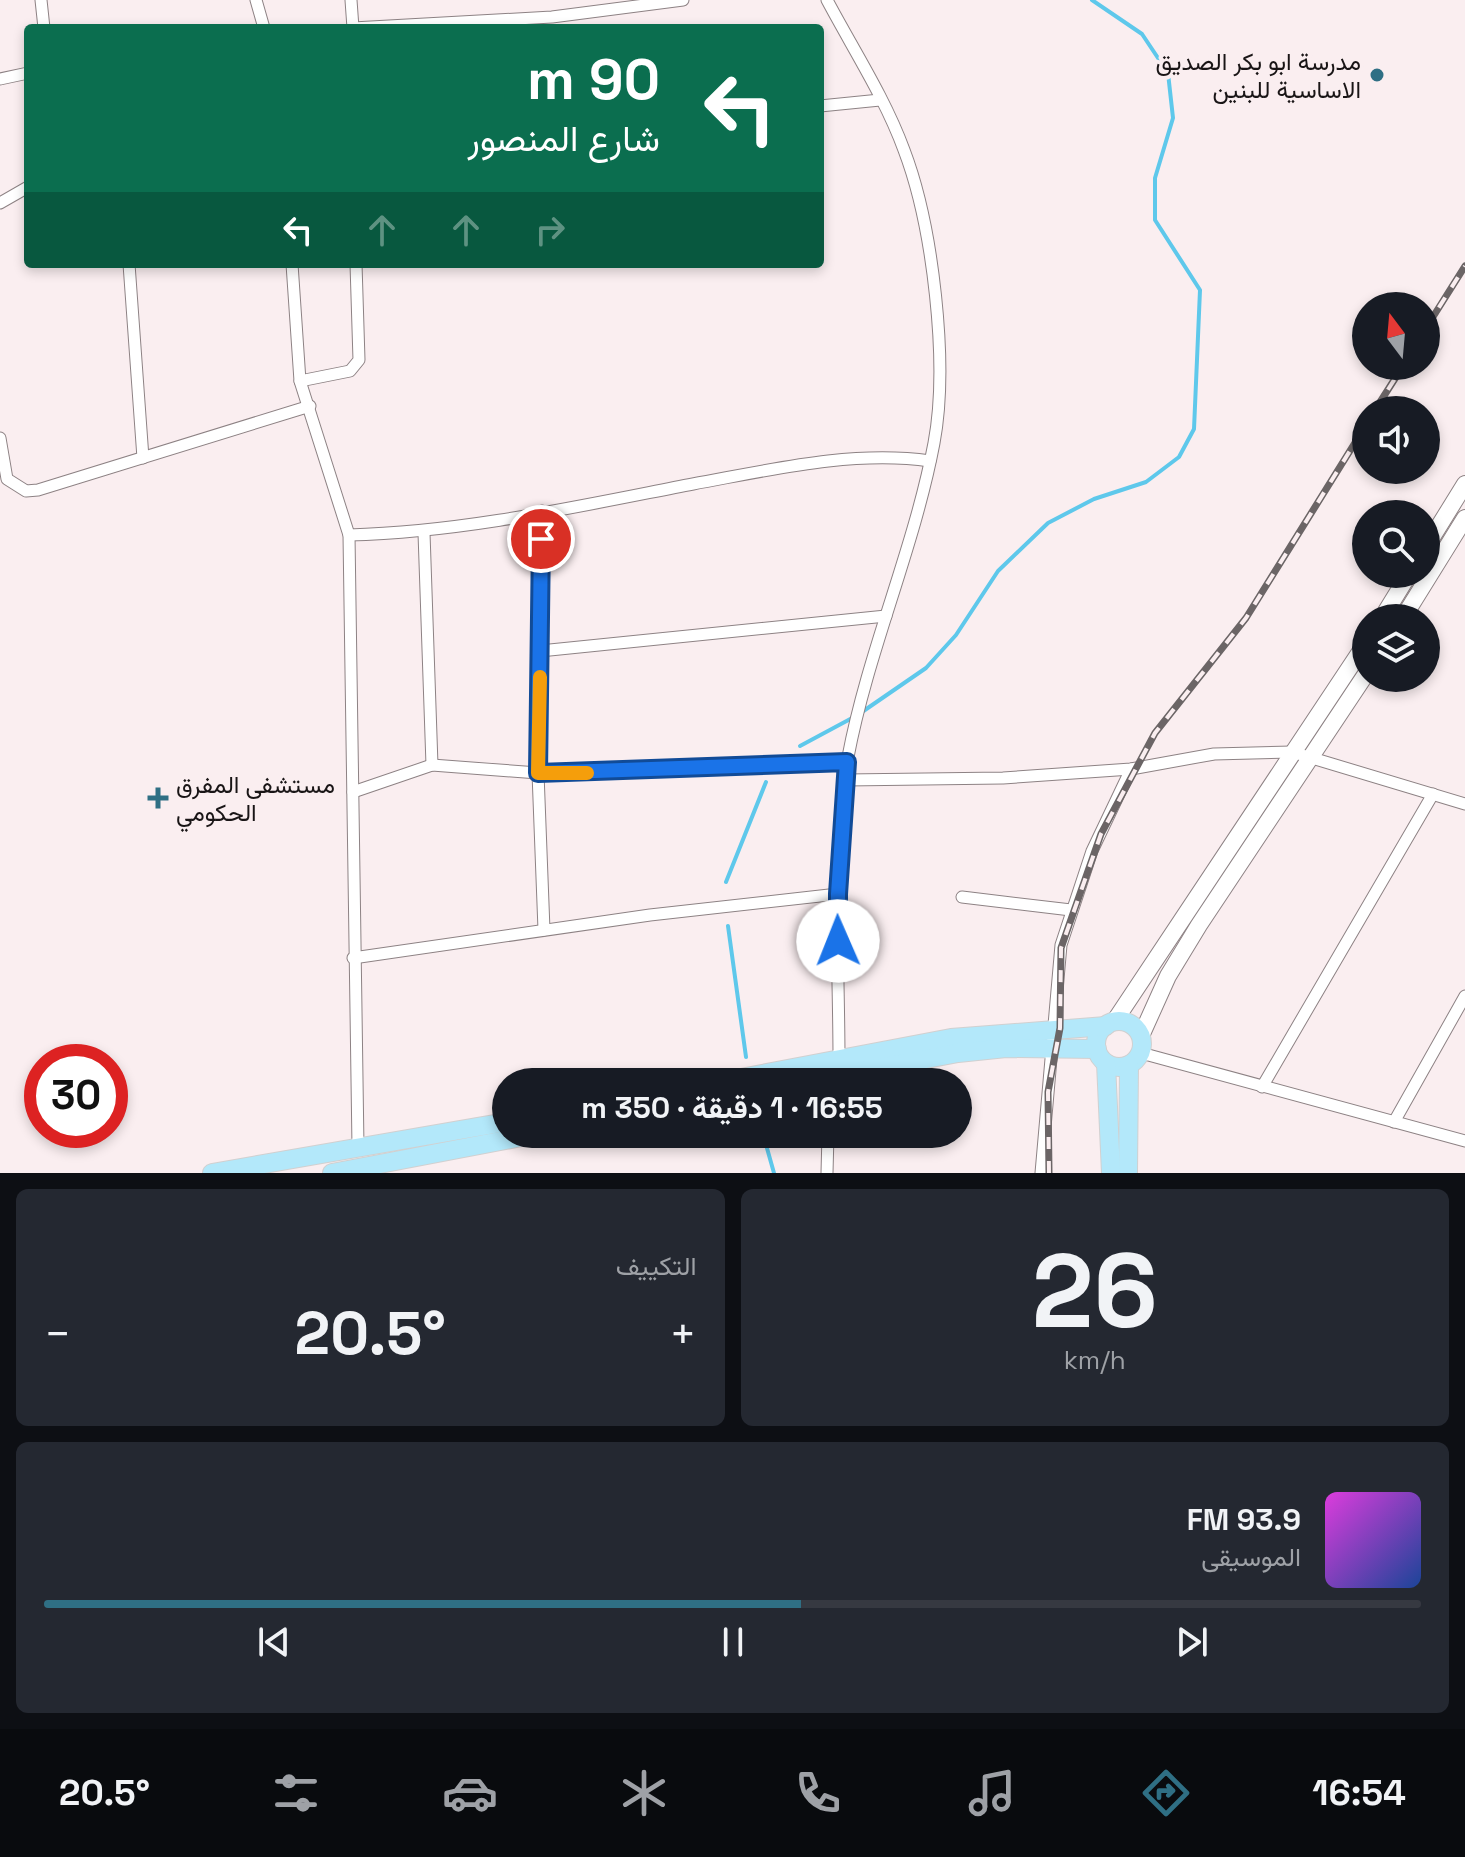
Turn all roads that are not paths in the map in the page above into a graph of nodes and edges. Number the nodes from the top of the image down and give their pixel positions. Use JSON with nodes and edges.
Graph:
{"nodes":[{"id":1,"x":41,"y":0,"type":"edge"},
{"id":2,"x":256,"y":0,"type":"edge"},
{"id":3,"x":351,"y":0,"type":"edge"},
{"id":4,"x":683,"y":0,"type":"edge"},
{"id":5,"x":827,"y":0,"type":"edge"},
{"id":6,"x":553,"y":23,"type":"edge"},
{"id":7,"x":44,"y":24,"type":"edge"},
{"id":8,"x":262,"y":24,"type":"edge"},
{"id":9,"x":353,"y":24,"type":"edge"},
{"id":10,"x":513,"y":24,"type":"edge"},
{"id":11,"x":24,"y":74,"type":"edge"},
{"id":12,"x":0,"y":79,"type":"edge"},
{"id":13,"x":880,"y":100,"type":"junction"},
{"id":14,"x":824,"y":106,"type":"edge"},
{"id":15,"x":24,"y":189,"type":"edge"},
{"id":16,"x":0,"y":203,"type":"edge"},
{"id":17,"x":129,"y":268,"type":"edge"},
{"id":18,"x":292,"y":268,"type":"edge"},
{"id":19,"x":356,"y":268,"type":"edge"},
{"id":20,"x":300,"y":381,"type":"junction"},
{"id":21,"x":310,"y":406,"type":"junction"},
{"id":22,"x":0,"y":438,"type":"edge"},
{"id":23,"x":143,"y":458,"type":"junction"},
{"id":24,"x":930,"y":461,"type":"junction"},
{"id":25,"x":1465,"y":484,"type":"edge"},
{"id":26,"x":542,"y":511,"type":"junction"},
{"id":27,"x":1465,"y":518,"type":"edge"},
{"id":28,"x":1440,"y":524,"type":"edge"},
{"id":29,"x":424,"y":533,"type":"junction"},
{"id":30,"x":349,"y":535,"type":"junction"},
{"id":31,"x":1412,"y":604,"type":"edge"},
{"id":32,"x":886,"y":616,"type":"junction"},
{"id":33,"x":540,"y":651,"type":"junction"},
{"id":34,"x":1352,"y":664,"type":"edge"},
{"id":35,"x":1354,"y":692,"type":"edge"},
{"id":36,"x":1292,"y":752,"type":"junction"},
{"id":37,"x":1311,"y":756,"type":"junction"},
{"id":38,"x":847,"y":762,"type":"junction"},
{"id":39,"x":432,"y":765,"type":"junction"},
{"id":40,"x":1131,"y":769,"type":"junction"},
{"id":41,"x":538,"y":773,"type":"junction"},
{"id":42,"x":846,"y":780,"type":"junction"},
{"id":43,"x":353,"y":792,"type":"junction"},
{"id":44,"x":1433,"y":794,"type":"junction"},
{"id":45,"x":1465,"y":804,"type":"edge"},
{"id":46,"x":838,"y":894,"type":"junction"},
{"id":47,"x":962,"y":897,"type":"dead end"},
{"id":48,"x":1071,"y":910,"type":"junction"},
{"id":49,"x":544,"y":930,"type":"junction"},
{"id":50,"x":353,"y":958,"type":"junction"},
{"id":51,"x":1465,"y":996,"type":"edge"},
{"id":52,"x":1110,"y":1024,"type":"junction"},
{"id":53,"x":1052,"y":1028,"type":"junction"},
{"id":54,"x":1049,"y":1049,"type":"junction"},
{"id":55,"x":1137,"y":1051,"type":"junction"},
{"id":56,"x":1101,"y":1056,"type":"junction"},
{"id":57,"x":839,"y":1059,"type":"junction"},
{"id":58,"x":792,"y":1068,"type":"edge"},
{"id":59,"x":886,"y":1068,"type":"edge"},
{"id":60,"x":1262,"y":1087,"type":"junction"},
{"id":61,"x":1394,"y":1122,"type":"junction"},
{"id":62,"x":492,"y":1124,"type":"edge"},
{"id":63,"x":1465,"y":1141,"type":"edge"},
{"id":64,"x":492,"y":1143,"type":"edge"},
{"id":65,"x":358,"y":1147,"type":"junction"},
{"id":66,"x":828,"y":1148,"type":"edge"},
{"id":67,"x":355,"y":1171,"type":"edge"},
{"id":68,"x":212,"y":1173,"type":"edge"},
{"id":69,"x":332,"y":1173,"type":"edge"},
{"id":70,"x":827,"y":1173,"type":"edge"},
{"id":71,"x":1041,"y":1173,"type":"edge"},
{"id":72,"x":1111,"y":1173,"type":"edge"},
{"id":73,"x":1128,"y":1173,"type":"edge"}],
"edges":[{"from":1,"to":7,"type":"street"},
{"from":2,"to":8,"type":"street"},
{"from":3,"to":9,"type":"street"},
{"from":4,"to":6,"type":"street"},
{"from":5,"to":13,"type":"street"},
{"from":6,"to":10,"type":"street"},
{"from":11,"to":12,"type":"street"},
{"from":13,"to":14,"type":"street"},
{"from":13,"to":24,"type":"street"},
{"from":15,"to":16,"type":"street"},
{"from":17,"to":23,"type":"street"},
{"from":18,"to":20,"type":"street"},
{"from":19,"to":20,"type":"street"},
{"from":20,"to":21,"type":"street"},
{"from":21,"to":23,"type":"street"},
{"from":21,"to":30,"type":"street"},
{"from":22,"to":23,"type":"street"},
{"from":24,"to":26,"type":"street"},
{"from":24,"to":32,"type":"street"},
{"from":25,"to":28,"type":"main road"},
{"from":26,"to":29,"type":"street"},
{"from":26,"to":33,"type":"street"},
{"from":27,"to":31,"type":"main road"},
{"from":29,"to":30,"type":"street"},
{"from":29,"to":39,"type":"street"},
{"from":30,"to":43,"type":"street"},
{"from":32,"to":33,"type":"street"},
{"from":32,"to":38,"type":"street"},
{"from":33,"to":41,"type":"street"},
{"from":34,"to":36,"type":"main road"},
{"from":35,"to":37,"type":"main road"},
{"from":36,"to":37,"type":"street"},
{"from":36,"to":40,"type":"street"},
{"from":36,"to":52,"type":"main road"},
{"from":37,"to":44,"type":"street"},
{"from":37,"to":55,"type":"main road"},
{"from":38,"to":41,"type":"street"},
{"from":38,"to":42,"type":"street"},
{"from":39,"to":41,"type":"street"},
{"from":39,"to":43,"type":"street"},
{"from":40,"to":42,"type":"street"},
{"from":40,"to":48,"type":"street"},
{"from":41,"to":49,"type":"street"},
{"from":42,"to":46,"type":"street"},
{"from":43,"to":50,"type":"street"},
{"from":44,"to":45,"type":"street"},
{"from":44,"to":60,"type":"street"},
{"from":46,"to":49,"type":"street"},
{"from":46,"to":57,"type":"street"},
{"from":47,"to":48,"type":"street"},
{"from":48,"to":53,"type":"street"},
{"from":49,"to":50,"type":"street"},
{"from":50,"to":65,"type":"street"},
{"from":51,"to":61,"type":"street"},
{"from":52,"to":53,"type":"main road"},
{"from":52,"to":55,"type":"main road"},
{"from":52,"to":56,"type":"main road"},
{"from":53,"to":54,"type":"street"},
{"from":53,"to":57,"type":"main road"},
{"from":54,"to":56,"type":"main road"},
{"from":54,"to":59,"type":"main road"},
{"from":54,"to":71,"type":"street"},
{"from":55,"to":56,"type":"main road"},
{"from":55,"to":60,"type":"street"},
{"from":55,"to":73,"type":"main road"},
{"from":56,"to":72,"type":"main road"},
{"from":57,"to":58,"type":"main road"},
{"from":60,"to":61,"type":"street"},
{"from":61,"to":63,"type":"street"},
{"from":62,"to":65,"type":"main road"},
{"from":64,"to":67,"type":"main road"},
{"from":65,"to":68,"type":"main road"},
{"from":66,"to":70,"type":"street"},
{"from":67,"to":69,"type":"main road"}]}
